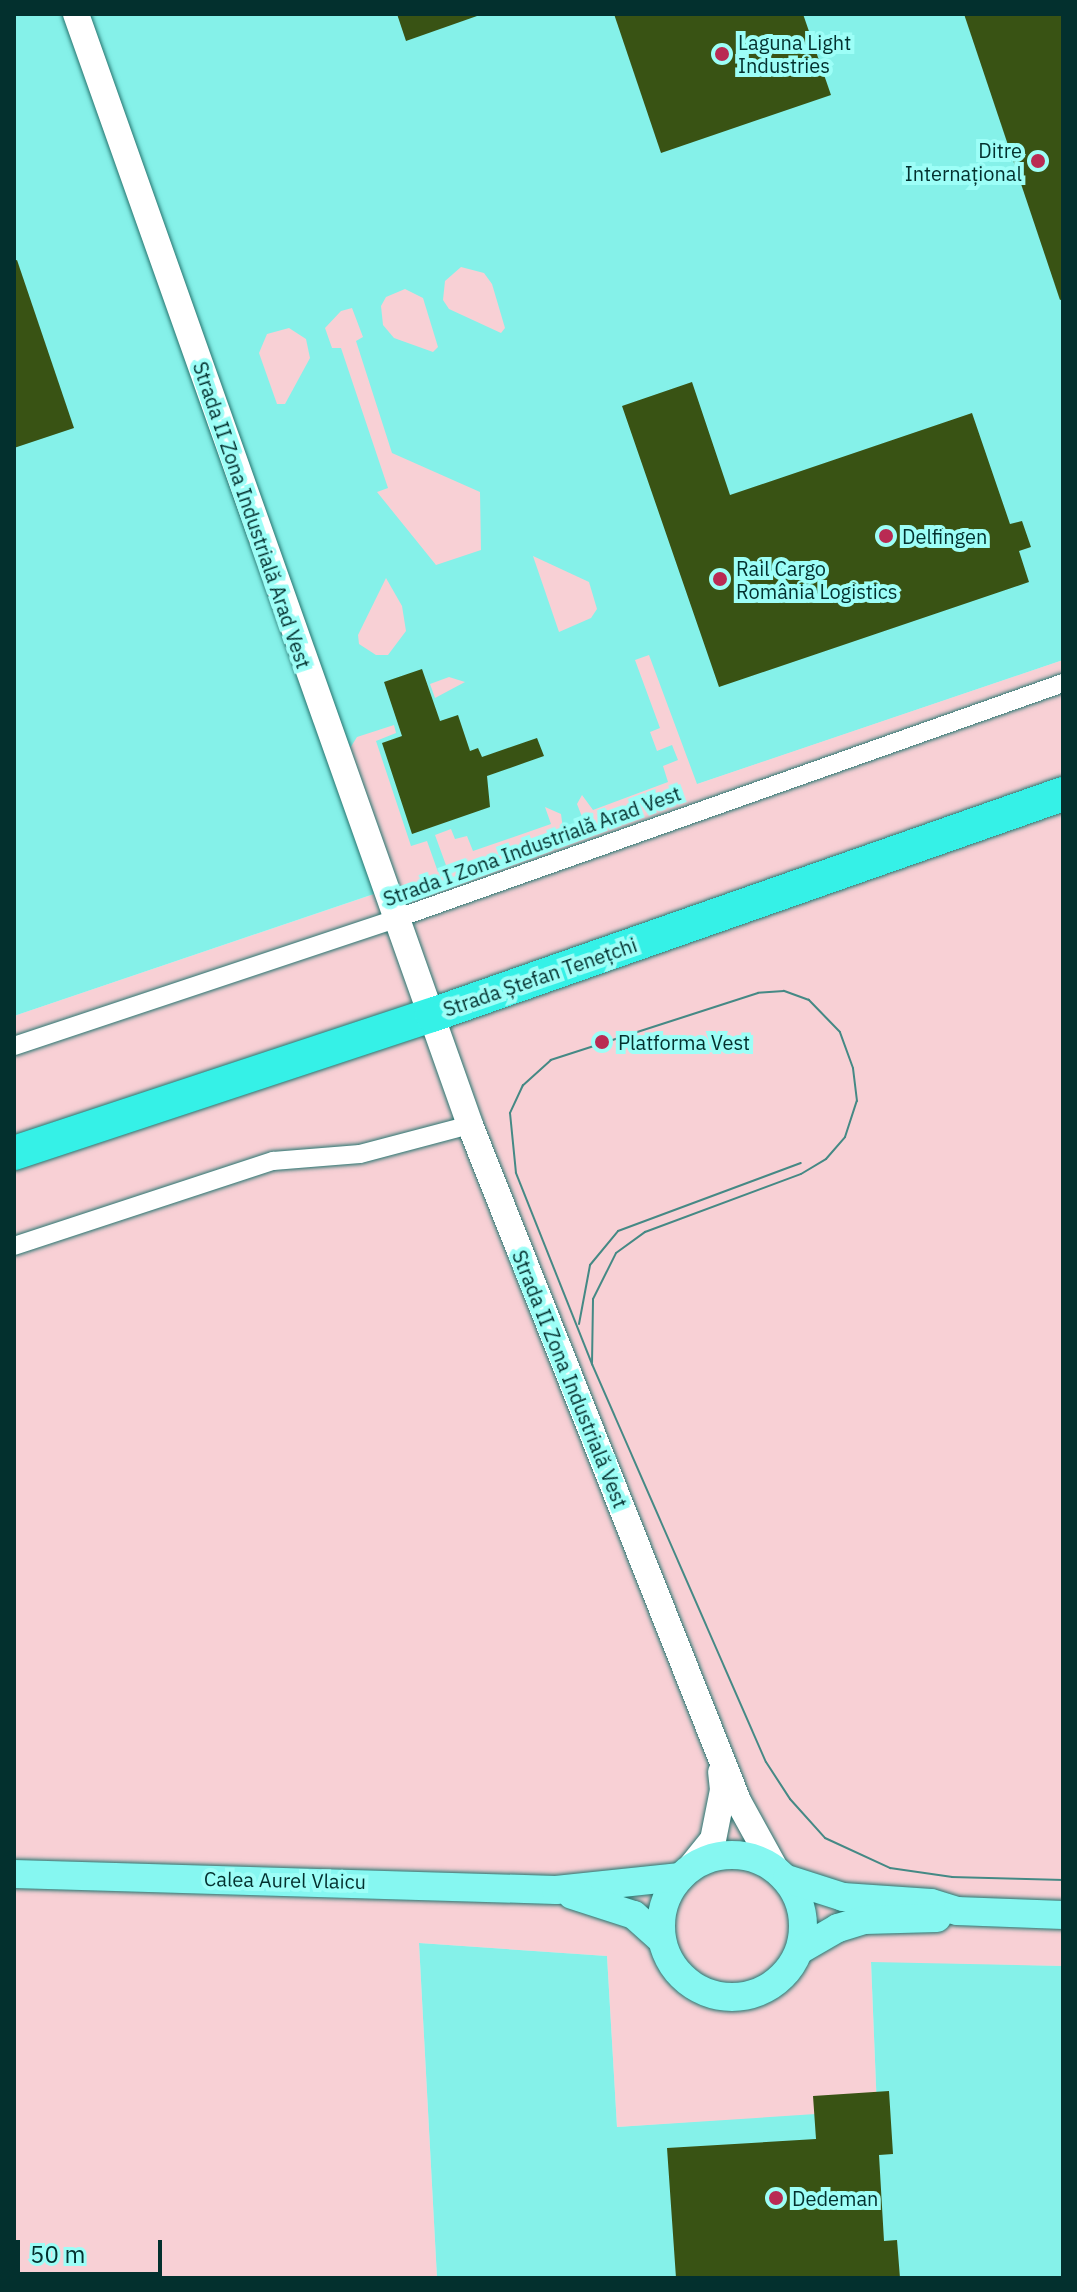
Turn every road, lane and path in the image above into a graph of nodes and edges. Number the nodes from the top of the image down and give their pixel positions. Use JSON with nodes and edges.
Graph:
{"nodes":[{"id":1,"x":76,"y":14,"type":"edge"},
{"id":2,"x":1063,"y":683,"type":"edge"},
{"id":3,"x":1063,"y":794,"type":"edge"},
{"id":4,"x":398,"y":918,"type":"junction"},
{"id":5,"x":432,"y":1015,"type":"junction"},
{"id":6,"x":14,"y":1046,"type":"edge"},
{"id":7,"x":470,"y":1125,"type":"junction"},
{"id":8,"x":14,"y":1153,"type":"edge"},
{"id":9,"x":14,"y":1246,"type":"edge"},
{"id":10,"x":716,"y":1740,"type":"junction"},
{"id":11,"x":685,"y":1873,"type":"junction"},
{"id":12,"x":14,"y":1874,"type":"edge"},
{"id":13,"x":781,"y":1874,"type":"junction"},
{"id":14,"x":556,"y":1890,"type":"junction"},
{"id":15,"x":957,"y":1911,"type":"junction"},
{"id":16,"x":1063,"y":1915,"type":"edge"},
{"id":17,"x":661,"y":1939,"type":"junction"},
{"id":18,"x":800,"y":1950,"type":"junction"}],
"edges":[{"from":1,"to":4,"type":"street","name":"Strada II Zona Industrială Arad Vest"},
{"from":2,"to":4,"type":"street","name":"Strada I Zona Industrială Arad Vest"},
{"from":3,"to":5,"type":"highway","name":"Strada Ștefan Tenețchi"},
{"from":4,"to":5,"type":"street","name":"Strada II Zona Industrială Arad Vest"},
{"from":4,"to":6,"type":"street","name":"Strada I Zona Industrială Arad Vest"},
{"from":5,"to":7,"type":"street","name":"Strada II Zona Industrială Vest"},
{"from":5,"to":8,"type":"highway","name":"Strada Ștefan Tenețchi"},
{"from":7,"to":9,"type":"street"},
{"from":7,"to":10,"type":"street","name":"Strada II Zona Industrială Vest"},
{"from":10,"to":11,"type":"street","name":"Strada II Zona Industrială Vest"},
{"from":10,"to":13,"type":"street","name":"Strada II Zona Industrială Vest"},
{"from":11,"to":13,"type":"main road","name":"Calea Aurel Vlaicu"},
{"from":11,"to":14,"type":"main road","name":"Calea Aurel Vlaicu"},
{"from":11,"to":17,"type":"main road"},
{"from":12,"to":14,"type":"main road","name":"Calea Aurel Vlaicu"},
{"from":13,"to":15,"type":"main road","name":"Calea Aurel Vlaicu"},
{"from":13,"to":18,"type":"main road"},
{"from":14,"to":17,"type":"main road","name":"Calea Aurel Vlaicu"},
{"from":15,"to":16,"type":"main road","name":"Calea Aurel Vlaicu"},
{"from":15,"to":18,"type":"main road","name":"Calea Aurel Vlaicu"},
{"from":17,"to":18,"type":"main road","name":"Calea Aurel Vlaicu"}]}
